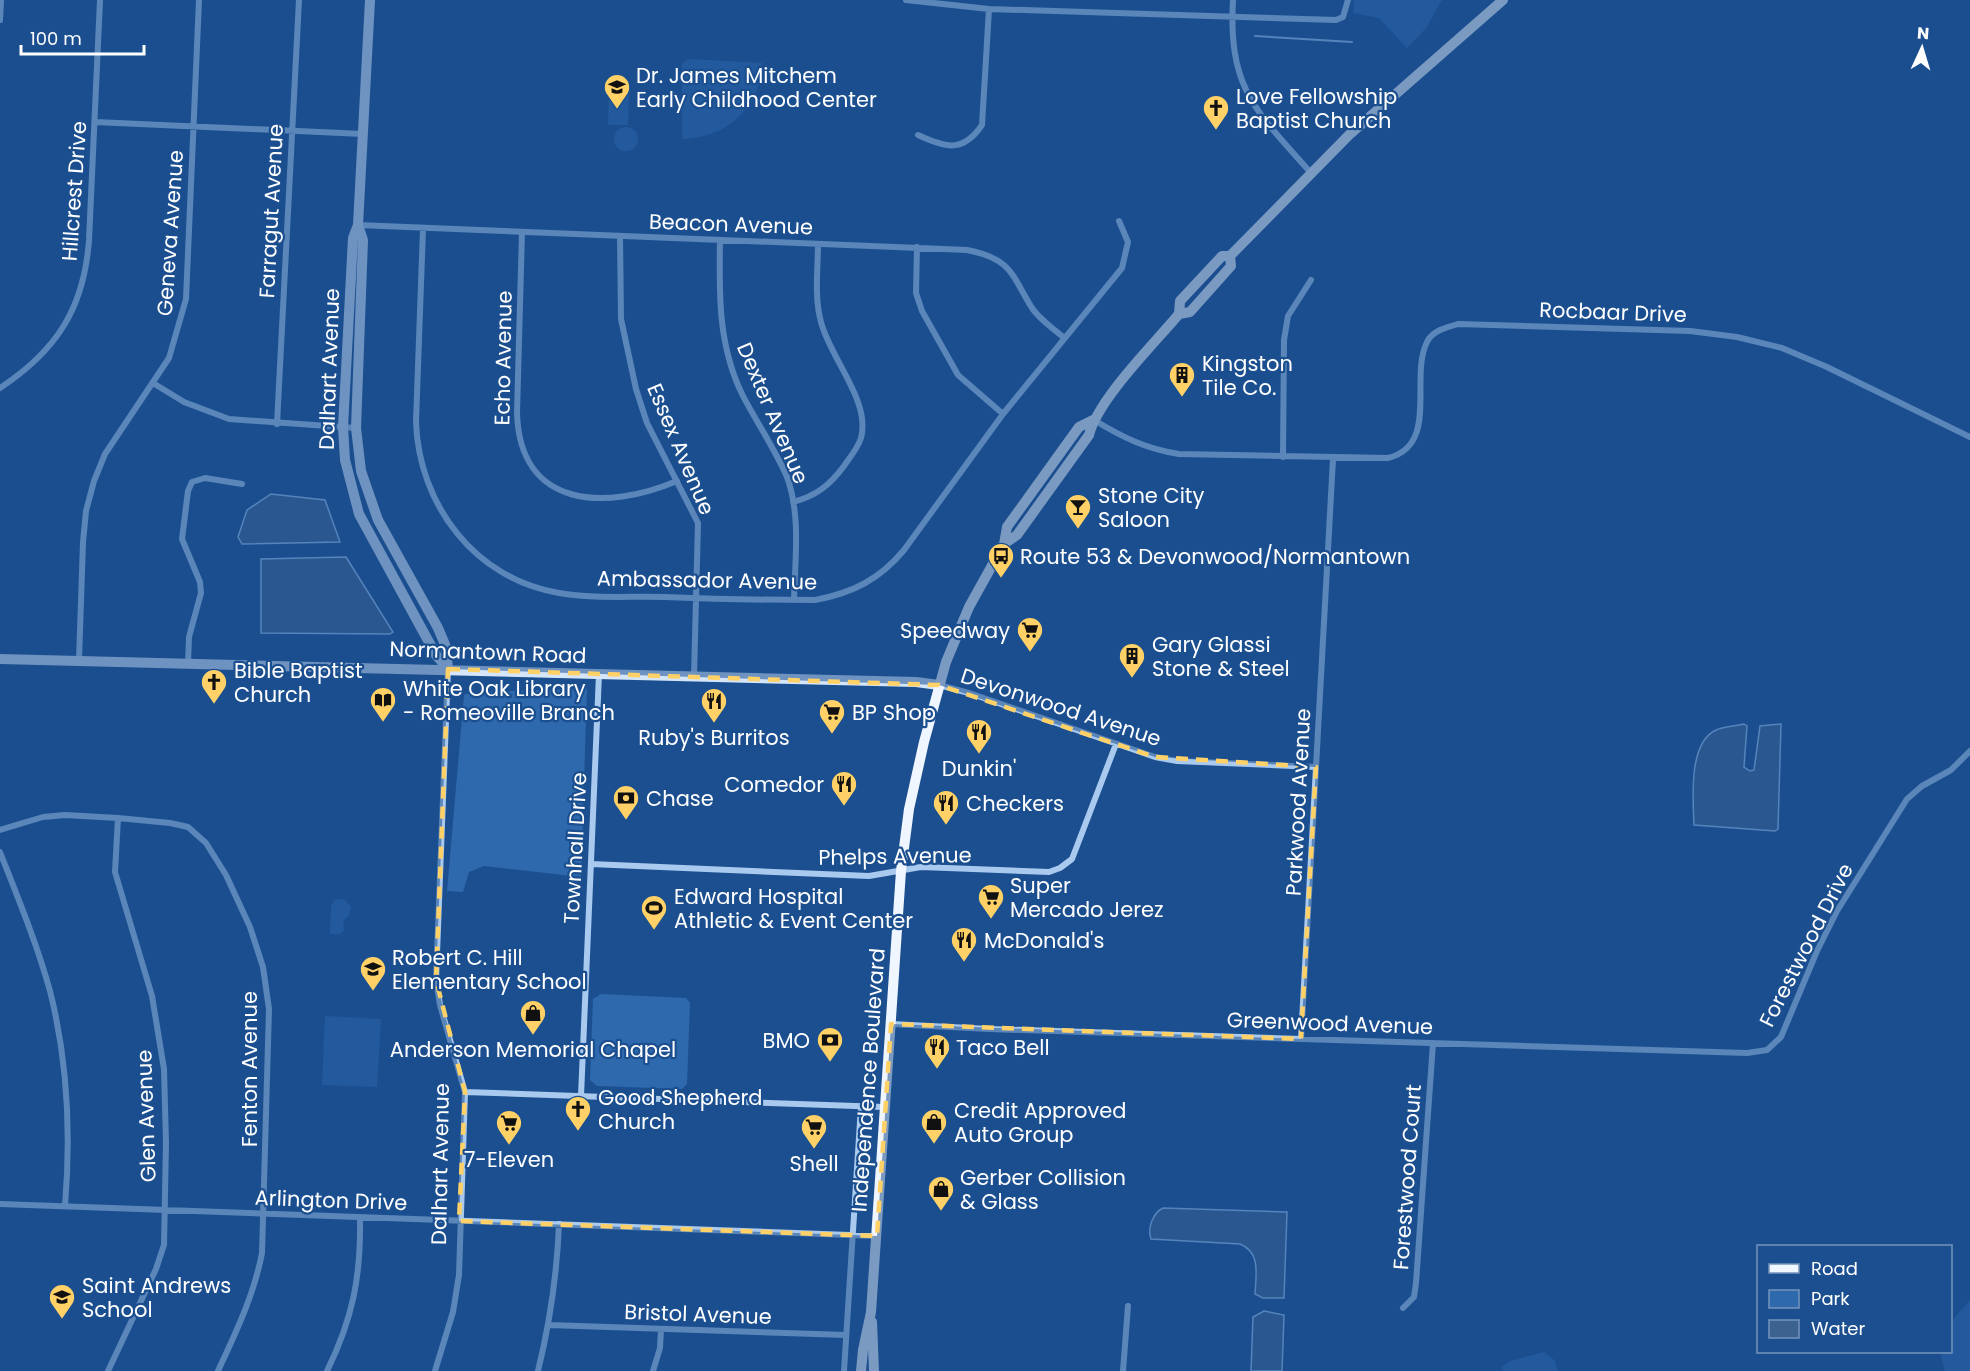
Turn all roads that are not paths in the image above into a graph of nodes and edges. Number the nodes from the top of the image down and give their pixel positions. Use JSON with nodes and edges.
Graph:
{"nodes":[{"id":1,"x":1,"y":0,"type":"edge"},
{"id":2,"x":100,"y":0,"type":"edge"},
{"id":3,"x":199,"y":0,"type":"edge"},
{"id":4,"x":299,"y":0,"type":"edge"},
{"id":5,"x":370,"y":0,"type":"edge"},
{"id":6,"x":906,"y":0,"type":"edge"},
{"id":7,"x":1233,"y":0,"type":"edge"},
{"id":8,"x":1348,"y":0,"type":"edge"},
{"id":9,"x":1503,"y":0,"type":"edge"},
{"id":10,"x":989,"y":9,"type":"junction"},
{"id":11,"x":1232,"y":17,"type":"junction"},
{"id":12,"x":0,"y":20,"type":"edge"},
{"id":13,"x":95,"y":122,"type":"junction"},
{"id":14,"x":193,"y":126,"type":"junction"},
{"id":15,"x":291,"y":131,"type":"junction"},
{"id":16,"x":363,"y":134,"type":"junction"},
{"id":17,"x":918,"y":135,"type":"dead end"},
{"id":18,"x":1311,"y":173,"type":"junction"},
{"id":19,"x":1119,"y":221,"type":"dead end"},
{"id":20,"x":358,"y":225,"type":"junction"},
{"id":21,"x":423,"y":229,"type":"junction"},
{"id":22,"x":522,"y":232,"type":"junction"},
{"id":23,"x":620,"y":236,"type":"junction"},
{"id":24,"x":720,"y":240,"type":"junction"},
{"id":25,"x":818,"y":244,"type":"junction"},
{"id":26,"x":916,"y":247,"type":"junction"},
{"id":27,"x":1311,"y":280,"type":"dead end"},
{"id":28,"x":1063,"y":337,"type":"junction"},
{"id":29,"x":153,"y":383,"type":"junction"},
{"id":30,"x":0,"y":388,"type":"edge"},
{"id":31,"x":1003,"y":414,"type":"junction"},
{"id":32,"x":1093,"y":420,"type":"junction"},
{"id":33,"x":277,"y":424,"type":"junction"},
{"id":34,"x":343,"y":427,"type":"junction"},
{"id":35,"x":356,"y":428,"type":"junction"},
{"id":36,"x":1970,"y":437,"type":"edge"},
{"id":37,"x":1283,"y":457,"type":"junction"},
{"id":38,"x":1333,"y":459,"type":"junction"},
{"id":39,"x":677,"y":481,"type":"junction"},
{"id":40,"x":242,"y":484,"type":"dead end"},
{"id":41,"x":793,"y":502,"type":"junction"},
{"id":42,"x":696,"y":598,"type":"junction"},
{"id":43,"x":795,"y":600,"type":"junction"},
{"id":44,"x":0,"y":659,"type":"edge"},
{"id":45,"x":79,"y":660,"type":"junction"},
{"id":46,"x":188,"y":665,"type":"junction"},
{"id":47,"x":448,"y":669,"type":"junction"},
{"id":48,"x":599,"y":674,"type":"junction"},
{"id":49,"x":694,"y":676,"type":"junction"},
{"id":50,"x":939,"y":684,"type":"junction"},
{"id":51,"x":1116,"y":744,"type":"junction"},
{"id":52,"x":1970,"y":751,"type":"edge"},
{"id":53,"x":1316,"y":767,"type":"junction"},
{"id":54,"x":118,"y":818,"type":"junction"},
{"id":55,"x":0,"y":830,"type":"edge"},
{"id":56,"x":0,"y":852,"type":"edge"},
{"id":57,"x":591,"y":864,"type":"junction"},
{"id":58,"x":901,"y":871,"type":"junction"},
{"id":59,"x":891,"y":1024,"type":"junction"},
{"id":60,"x":1301,"y":1039,"type":"junction"},
{"id":61,"x":1434,"y":1043,"type":"junction"},
{"id":62,"x":1767,"y":1050,"type":"joint"},
{"id":63,"x":465,"y":1092,"type":"junction"},
{"id":64,"x":581,"y":1096,"type":"junction"},
{"id":65,"x":861,"y":1106,"type":"junction"},
{"id":66,"x":884,"y":1107,"type":"junction"},
{"id":67,"x":0,"y":1204,"type":"edge"},
{"id":68,"x":66,"y":1206,"type":"junction"},
{"id":69,"x":164,"y":1211,"type":"junction"},
{"id":70,"x":263,"y":1213,"type":"junction"},
{"id":71,"x":360,"y":1218,"type":"junction"},
{"id":72,"x":459,"y":1221,"type":"junction"},
{"id":73,"x":559,"y":1224,"type":"junction"},
{"id":74,"x":853,"y":1235,"type":"junction"},
{"id":75,"x":877,"y":1236,"type":"junction"},
{"id":76,"x":1128,"y":1306,"type":"dead end"},
{"id":77,"x":1403,"y":1308,"type":"dead end"},
{"id":78,"x":871,"y":1312,"type":"junction"},
{"id":79,"x":549,"y":1325,"type":"junction"},
{"id":80,"x":661,"y":1329,"type":"junction"},
{"id":81,"x":846,"y":1335,"type":"junction"},
{"id":82,"x":108,"y":1371,"type":"edge"},
{"id":83,"x":218,"y":1371,"type":"edge"},
{"id":84,"x":327,"y":1371,"type":"edge"},
{"id":85,"x":435,"y":1371,"type":"edge"},
{"id":86,"x":538,"y":1371,"type":"edge"},
{"id":87,"x":653,"y":1371,"type":"edge"},
{"id":88,"x":843,"y":1371,"type":"edge"},
{"id":89,"x":861,"y":1371,"type":"edge"},
{"id":90,"x":874,"y":1371,"type":"edge"},
{"id":91,"x":1124,"y":1371,"type":"edge"}],
"edges":[{"from":1,"to":12,"type":"street"},
{"from":2,"to":13,"type":"street","name":"Hillcrest Drive"},
{"from":3,"to":14,"type":"street","name":"Geneva Avenue"},
{"from":4,"to":15,"type":"street","name":"Farragut Avenue"},
{"from":5,"to":16,"type":"main road","name":"Dalhart Avenue"},
{"from":6,"to":10,"type":"street"},
{"from":7,"to":11,"type":"street"},
{"from":8,"to":11,"type":"street"},
{"from":9,"to":18,"type":"main road","name":"Independence Boulevard"},
{"from":10,"to":11,"type":"street"},
{"from":10,"to":17,"type":"street"},
{"from":11,"to":18,"type":"street"},
{"from":13,"to":14,"type":"street"},
{"from":13,"to":30,"type":"street","name":"Hillcrest Drive"},
{"from":14,"to":15,"type":"street"},
{"from":14,"to":29,"type":"street","name":"Geneva Avenue"},
{"from":15,"to":16,"type":"street"},
{"from":15,"to":33,"type":"street","name":"Farragut Avenue"},
{"from":16,"to":20,"type":"main road","name":"Dalhart Avenue"},
{"from":18,"to":32,"type":"main road","name":"Independence Boulevard"},
{"from":19,"to":28,"type":"street","name":"Ambassador Avenue"},
{"from":20,"to":21,"type":"street","name":"Beacon Avenue"},
{"from":20,"to":34,"type":"main road","name":"Dalhart Avenue"},
{"from":20,"to":35,"type":"main road","name":"Dalhart Avenue"},
{"from":21,"to":22,"type":"street","name":"Beacon Avenue"},
{"from":21,"to":42,"type":"street","name":"Ambassador Avenue"},
{"from":22,"to":23,"type":"street","name":"Beacon Avenue"},
{"from":22,"to":39,"type":"street","name":"Echo Avenue"},
{"from":23,"to":24,"type":"street","name":"Beacon Avenue"},
{"from":23,"to":39,"type":"street","name":"Essex Avenue"},
{"from":24,"to":25,"type":"street","name":"Beacon Avenue"},
{"from":24,"to":41,"type":"street","name":"Dexter Avenue"},
{"from":25,"to":26,"type":"street","name":"Beacon Avenue"},
{"from":25,"to":41,"type":"street"},
{"from":26,"to":28,"type":"street","name":"Beacon Avenue"},
{"from":26,"to":31,"type":"street"},
{"from":27,"to":37,"type":"street"},
{"from":28,"to":31,"type":"street","name":"Ambassador Avenue"},
{"from":29,"to":33,"type":"street"},
{"from":29,"to":45,"type":"street","name":"Geneva Avenue"},
{"from":31,"to":43,"type":"street","name":"Ambassador Avenue"},
{"from":32,"to":37,"type":"street"},
{"from":32,"to":50,"type":"main road","name":"Independence Boulevard"},
{"from":33,"to":34,"type":"street"},
{"from":34,"to":35,"type":"street"},
{"from":34,"to":47,"type":"main road","name":"Dalhart Avenue"},
{"from":35,"to":47,"type":"main road","name":"Dalhart Avenue"},
{"from":36,"to":38,"type":"street","name":"Rocbaar Drive"},
{"from":37,"to":38,"type":"street"},
{"from":38,"to":53,"type":"street","name":"Parkwood Avenue"},
{"from":39,"to":42,"type":"street","name":"Essex Avenue"},
{"from":40,"to":46,"type":"street"},
{"from":41,"to":43,"type":"street","name":"Dexter Avenue"},
{"from":42,"to":43,"type":"street","name":"Ambassador Avenue"},
{"from":42,"to":49,"type":"street","name":"Essex Avenue"},
{"from":44,"to":45,"type":"main road","name":"Normantown Road"},
{"from":45,"to":46,"type":"main road","name":"Normantown Road"},
{"from":46,"to":47,"type":"main road","name":"Normantown Road"},
{"from":47,"to":48,"type":"main road","name":"Normantown Road"},
{"from":47,"to":63,"type":"street","name":"Dalhart Avenue"},
{"from":48,"to":49,"type":"main road","name":"Normantown Road"},
{"from":48,"to":57,"type":"street","name":"Townhall Drive"},
{"from":49,"to":50,"type":"main road","name":"Normantown Road"},
{"from":50,"to":51,"type":"street","name":"Devonwood Avenue"},
{"from":50,"to":58,"type":"main road","name":"Independence Boulevard"},
{"from":51,"to":53,"type":"street","name":"Devonwood Avenue"},
{"from":51,"to":58,"type":"street","name":"Phelps Avenue"},
{"from":52,"to":62,"type":"street","name":"Forestwood Drive"},
{"from":53,"to":60,"type":"street","name":"Parkwood Avenue"},
{"from":54,"to":55,"type":"street","name":"Fenton Avenue"},
{"from":54,"to":69,"type":"street","name":"Glen Avenue"},
{"from":54,"to":70,"type":"street","name":"Fenton Avenue"},
{"from":56,"to":68,"type":"street"},
{"from":57,"to":58,"type":"street","name":"Phelps Avenue"},
{"from":57,"to":64,"type":"street","name":"Townhall Drive"},
{"from":58,"to":59,"type":"main road","name":"Independence Boulevard"},
{"from":59,"to":60,"type":"street","name":"Greenwood Avenue"},
{"from":59,"to":66,"type":"main road","name":"Independence Boulevard"},
{"from":60,"to":61,"type":"street","name":"Greenwood Avenue"},
{"from":61,"to":62,"type":"street","name":"Greenwood Avenue"},
{"from":61,"to":77,"type":"street","name":"Forestwood Court"},
{"from":63,"to":64,"type":"street"},
{"from":63,"to":72,"type":"street","name":"Dalhart Avenue"},
{"from":64,"to":65,"type":"street"},
{"from":65,"to":66,"type":"street"},
{"from":65,"to":74,"type":"street"},
{"from":66,"to":75,"type":"main road","name":"Independence Boulevard"},
{"from":67,"to":68,"type":"street","name":"Arlington Drive"},
{"from":68,"to":69,"type":"street","name":"Arlington Drive"},
{"from":69,"to":70,"type":"street","name":"Arlington Drive"},
{"from":69,"to":82,"type":"street","name":"Glen Avenue"},
{"from":70,"to":71,"type":"street","name":"Arlington Drive"},
{"from":70,"to":83,"type":"street","name":"Fenton Avenue"},
{"from":71,"to":72,"type":"street","name":"Arlington Drive"},
{"from":71,"to":84,"type":"street"},
{"from":72,"to":73,"type":"street","name":"Arlington Drive"},
{"from":72,"to":85,"type":"street","name":"Dalhart Avenue"},
{"from":73,"to":74,"type":"street","name":"Arlington Drive"},
{"from":73,"to":79,"type":"street"},
{"from":74,"to":75,"type":"street","name":"Arlington Drive"},
{"from":74,"to":81,"type":"street"},
{"from":75,"to":78,"type":"main road","name":"Independence Boulevard"},
{"from":76,"to":91,"type":"street"},
{"from":78,"to":89,"type":"main road","name":"Independence Boulevard"},
{"from":78,"to":90,"type":"main road","name":"Independence Boulevard"},
{"from":79,"to":80,"type":"street","name":"Bristol Avenue"},
{"from":79,"to":86,"type":"street"},
{"from":80,"to":81,"type":"street","name":"Bristol Avenue"},
{"from":80,"to":87,"type":"street"},
{"from":81,"to":88,"type":"street"}]}
